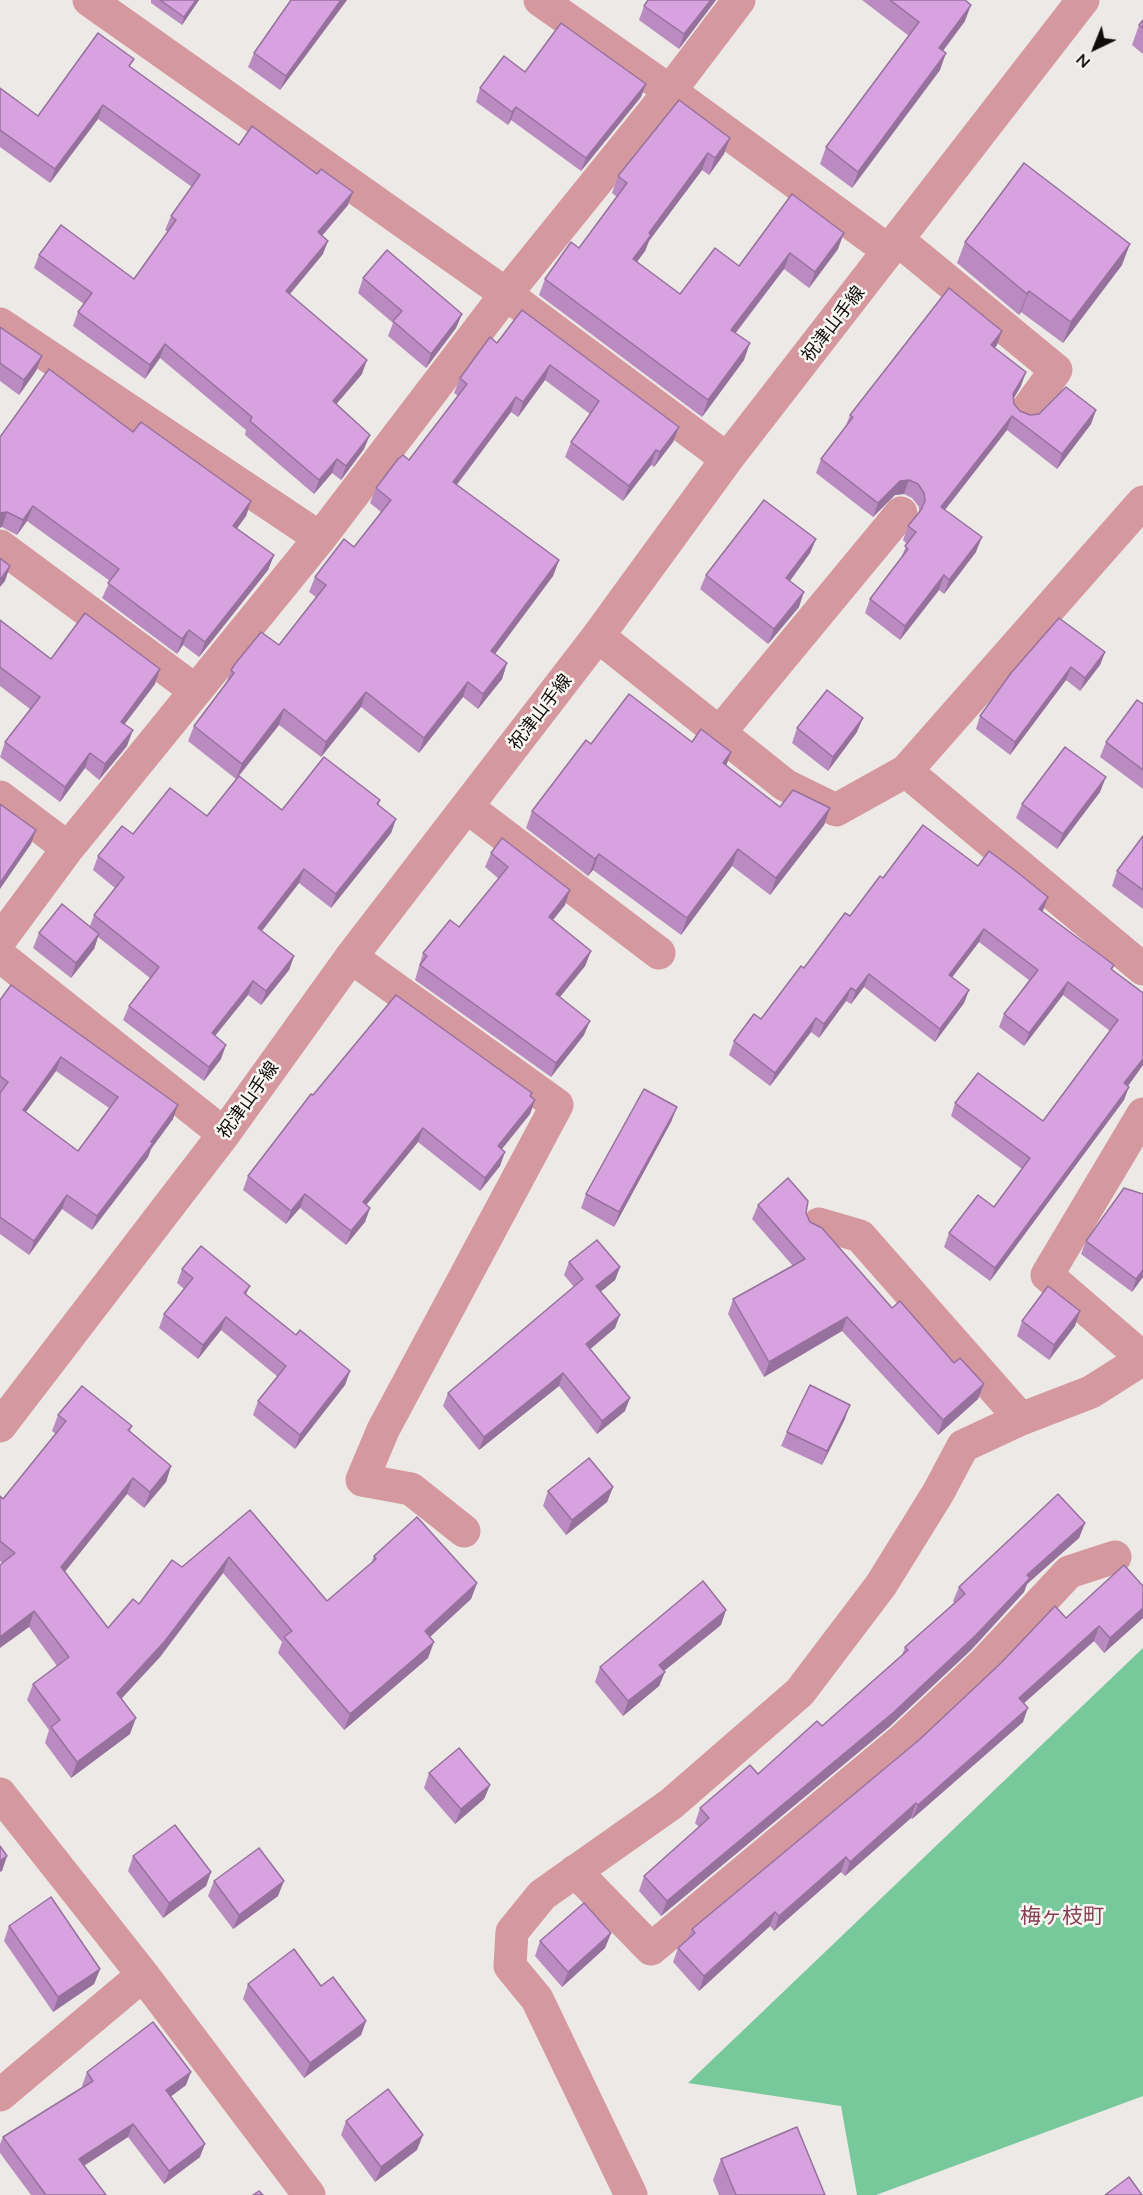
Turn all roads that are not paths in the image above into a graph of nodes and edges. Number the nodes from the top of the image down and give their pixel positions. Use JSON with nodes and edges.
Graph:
{"nodes":[{"id":1,"x":89,"y":0,"type":"edge"},
{"id":2,"x":540,"y":0,"type":"edge"},
{"id":3,"x":739,"y":0,"type":"edge"},
{"id":4,"x":1083,"y":0,"type":"edge"},
{"id":5,"x":670,"y":91,"type":"junction"},
{"id":6,"x":893,"y":245,"type":"junction"},
{"id":7,"x":506,"y":294,"type":"junction"},
{"id":8,"x":0,"y":324,"type":"edge"},
{"id":9,"x":1026,"y":411,"type":"edge"},
{"id":10,"x":727,"y":459,"type":"junction"},
{"id":11,"x":1143,"y":502,"type":"edge"},
{"id":12,"x":901,"y":513,"type":"dead end"},
{"id":13,"x":320,"y":538,"type":"junction"},
{"id":14,"x":0,"y":546,"type":"edge"},
{"id":15,"x":598,"y":636,"type":"junction"},
{"id":16,"x":196,"y":691,"type":"junction"},
{"id":17,"x":720,"y":732,"type":"junction"},
{"id":18,"x":906,"y":771,"type":"junction"},
{"id":19,"x":0,"y":797,"type":"edge"},
{"id":20,"x":467,"y":807,"type":"junction"},
{"id":21,"x":68,"y":849,"type":"junction"},
{"id":22,"x":0,"y":940,"type":"edge"},
{"id":23,"x":659,"y":953,"type":"dead end"},
{"id":24,"x":0,"y":956,"type":"edge"},
{"id":25,"x":351,"y":957,"type":"junction"},
{"id":26,"x":1143,"y":969,"type":"edge"},
{"id":27,"x":1143,"y":1114,"type":"edge"},
{"id":28,"x":224,"y":1134,"type":"junction"},
{"id":29,"x":819,"y":1224,"type":"edge"},
{"id":30,"x":1143,"y":1358,"type":"edge"},
{"id":31,"x":1021,"y":1419,"type":"junction"},
{"id":32,"x":0,"y":1426,"type":"edge"},
{"id":33,"x":464,"y":1531,"type":"dead end"},
{"id":34,"x":1115,"y":1557,"type":"dead end"},
{"id":35,"x":0,"y":1794,"type":"edge"},
{"id":36,"x":575,"y":1871,"type":"junction"},
{"id":37,"x":143,"y":1975,"type":"junction"},
{"id":38,"x":0,"y":2095,"type":"edge"},
{"id":39,"x":309,"y":2195,"type":"edge"},
{"id":40,"x":631,"y":2195,"type":"edge"}],
"edges":[{"from":1,"to":7,"type":"street"},
{"from":2,"to":5,"type":"street"},
{"from":3,"to":5,"type":"street"},
{"from":4,"to":6,"type":"street","name":"祝津山手線"},
{"from":5,"to":6,"type":"street"},
{"from":5,"to":7,"type":"street"},
{"from":6,"to":9,"type":"street"},
{"from":6,"to":10,"type":"street","name":"祝津山手線"},
{"from":7,"to":10,"type":"street"},
{"from":7,"to":13,"type":"street"},
{"from":8,"to":13,"type":"street"},
{"from":10,"to":15,"type":"street","name":"祝津山手線"},
{"from":11,"to":18,"type":"street"},
{"from":12,"to":17,"type":"street"},
{"from":13,"to":16,"type":"street"},
{"from":14,"to":16,"type":"street"},
{"from":15,"to":17,"type":"street"},
{"from":15,"to":20,"type":"street","name":"祝津山手線"},
{"from":16,"to":21,"type":"street"},
{"from":17,"to":18,"type":"street"},
{"from":18,"to":26,"type":"street"},
{"from":19,"to":21,"type":"street"},
{"from":20,"to":23,"type":"street"},
{"from":20,"to":25,"type":"street","name":"祝津山手線"},
{"from":21,"to":22,"type":"street"},
{"from":24,"to":28,"type":"street"},
{"from":25,"to":28,"type":"street","name":"祝津山手線"},
{"from":25,"to":33,"type":"street"},
{"from":27,"to":30,"type":"street"},
{"from":28,"to":32,"type":"street","name":"祝津山手線"},
{"from":29,"to":31,"type":"street"},
{"from":30,"to":31,"type":"street"},
{"from":31,"to":36,"type":"street"},
{"from":34,"to":36,"type":"street"},
{"from":35,"to":37,"type":"street"},
{"from":36,"to":40,"type":"street"},
{"from":37,"to":38,"type":"street"},
{"from":37,"to":39,"type":"street"}]}
